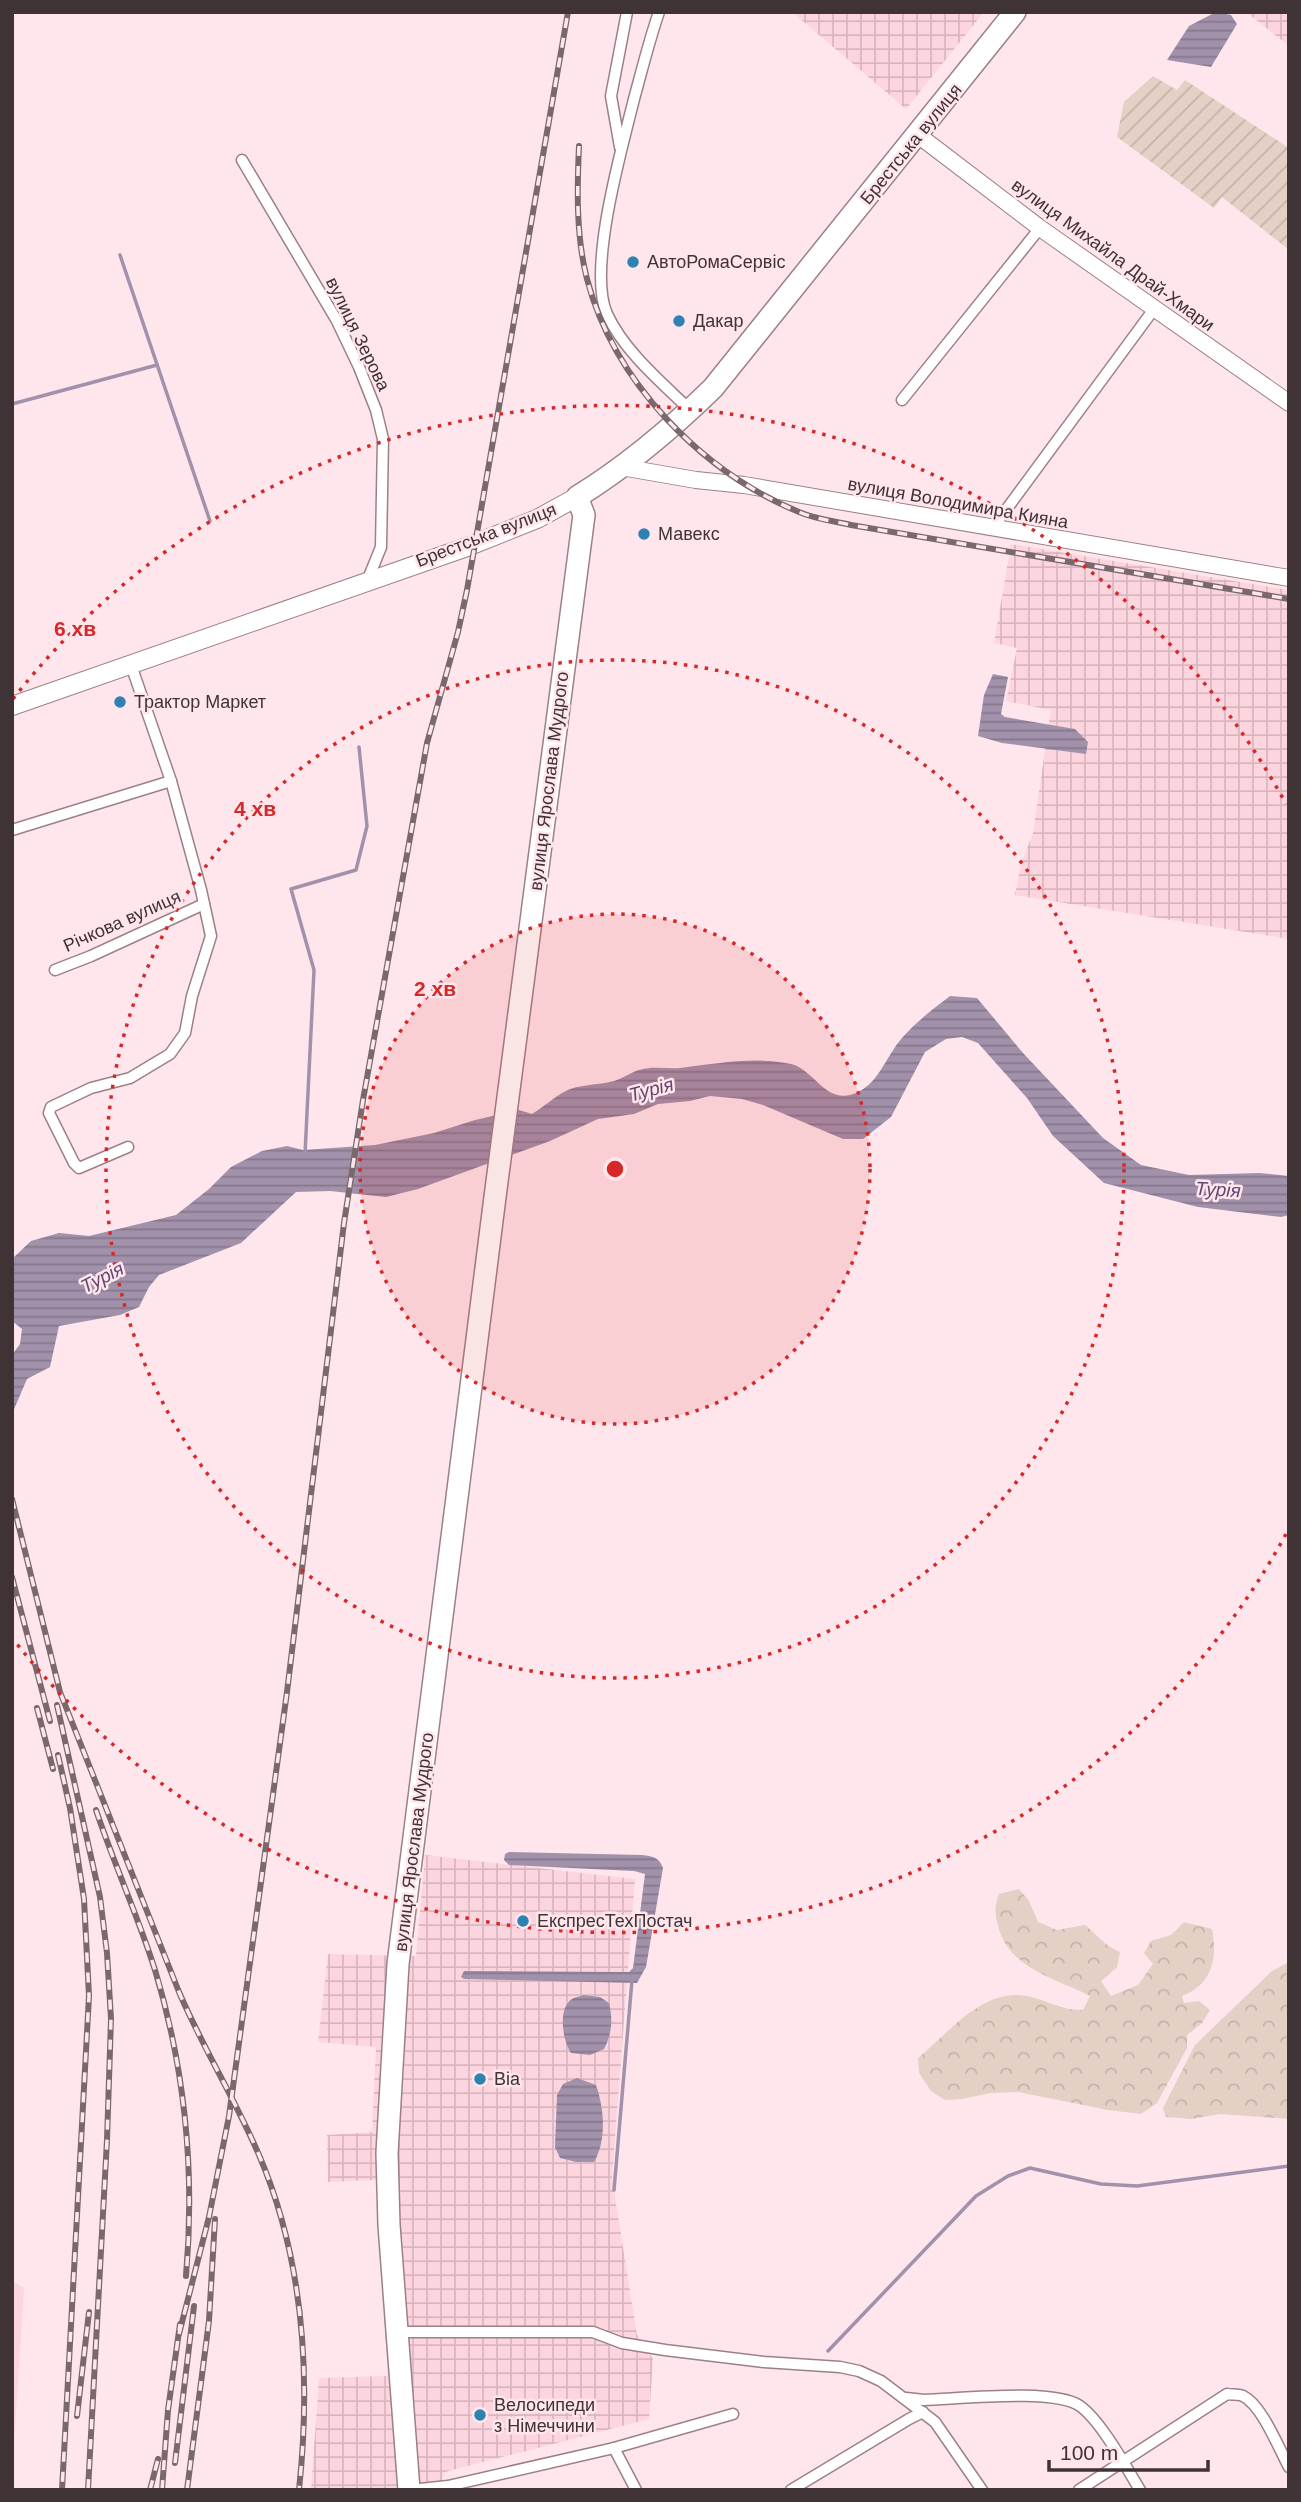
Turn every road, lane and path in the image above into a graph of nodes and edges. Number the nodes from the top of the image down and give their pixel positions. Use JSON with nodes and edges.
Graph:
{"nodes":[{"id":1,"x":627,"y":12,"type":"edge"},
{"id":2,"x":659,"y":12,"type":"edge"},
{"id":3,"x":1015,"y":12,"type":"edge"},
{"id":4,"x":918,"y":135,"type":"junction"},
{"id":5,"x":621,"y":150,"type":"junction"},
{"id":6,"x":242,"y":160,"type":"dead end"},
{"id":7,"x":1040,"y":228,"type":"junction"},
{"id":8,"x":1154,"y":309,"type":"junction"},
{"id":9,"x":902,"y":400,"type":"dead end"},
{"id":10,"x":1289,"y":403,"type":"edge"},
{"id":11,"x":690,"y":410,"type":"junction"},
{"id":12,"x":621,"y":467,"type":"junction"},
{"id":13,"x":577,"y":497,"type":"junction"},
{"id":14,"x":992,"y":528,"type":"junction"},
{"id":15,"x":1289,"y":578,"type":"edge"},
{"id":16,"x":368,"y":579,"type":"junction"},
{"id":17,"x":131,"y":665,"type":"junction"},
{"id":18,"x":12,"y":706,"type":"edge"},
{"id":19,"x":171,"y":781,"type":"junction"},
{"id":20,"x":12,"y":830,"type":"edge"},
{"id":21,"x":204,"y":904,"type":"junction"},
{"id":22,"x":55,"y":970,"type":"dead end"},
{"id":23,"x":128,"y":1147,"type":"dead end"},
{"id":24,"x":397,"y":2332,"type":"junction"},
{"id":25,"x":903,"y":2397,"type":"junction"},
{"id":26,"x":923,"y":2412,"type":"junction"},
{"id":27,"x":733,"y":2414,"type":"dead end"},
{"id":28,"x":614,"y":2448,"type":"junction"},
{"id":29,"x":1123,"y":2462,"type":"junction"},
{"id":30,"x":1289,"y":2467,"type":"edge"},
{"id":31,"x":454,"y":2487,"type":"edge"},
{"id":32,"x":410,"y":2490,"type":"edge"},
{"id":33,"x":636,"y":2490,"type":"edge"},
{"id":34,"x":792,"y":2490,"type":"edge"},
{"id":35,"x":982,"y":2490,"type":"edge"},
{"id":36,"x":1079,"y":2490,"type":"edge"},
{"id":37,"x":1140,"y":2490,"type":"edge"}],
"edges":[{"from":1,"to":5,"type":"street"},
{"from":2,"to":5,"type":"street"},
{"from":3,"to":4,"type":"highway","name":"Брестська вулиця"},
{"from":4,"to":7,"type":"main road","name":"вулиця Михайла Драй-Хмари"},
{"from":4,"to":11,"type":"highway","name":"Брестська вулиця"},
{"from":5,"to":11,"type":"street"},
{"from":6,"to":16,"type":"street","name":"вулиця Зерова"},
{"from":7,"to":8,"type":"main road","name":"вулиця Михайла Драй-Хмари"},
{"from":7,"to":9,"type":"street"},
{"from":8,"to":10,"type":"main road","name":"вулиця Михайла Драй-Хмари"},
{"from":8,"to":14,"type":"street"},
{"from":11,"to":12,"type":"highway","name":"Брестська вулиця"},
{"from":12,"to":13,"type":"highway","name":"Брестська вулиця"},
{"from":12,"to":14,"type":"main road","name":"вулиця Володимира Кияна"},
{"from":13,"to":16,"type":"main road","name":"Брестська вулиця"},
{"from":13,"to":24,"type":"highway","name":"вулиця Ярослава Мудрого"},
{"from":14,"to":15,"type":"main road","name":"вулиця Володимира Кияна"},
{"from":16,"to":17,"type":"main road","name":"Брестська вулиця"},
{"from":17,"to":18,"type":"main road","name":"Брестська вулиця"},
{"from":17,"to":19,"type":"street","name":"Річкова вулиця"},
{"from":19,"to":20,"type":"street"},
{"from":19,"to":21,"type":"street","name":"Річкова вулиця"},
{"from":21,"to":22,"type":"street","name":"Річкова вулиця"},
{"from":21,"to":23,"type":"street","name":"Річкова вулиця"},
{"from":24,"to":25,"type":"street"},
{"from":24,"to":32,"type":"highway","name":"вулиця Ярослава Мудрого"},
{"from":25,"to":26,"type":"street"},
{"from":25,"to":29,"type":"street"},
{"from":26,"to":34,"type":"street"},
{"from":26,"to":35,"type":"street"},
{"from":27,"to":28,"type":"street"},
{"from":28,"to":31,"type":"street"},
{"from":28,"to":33,"type":"street"},
{"from":29,"to":30,"type":"street"},
{"from":29,"to":36,"type":"street"},
{"from":29,"to":37,"type":"street"},
{"from":31,"to":32,"type":"street"}]}
